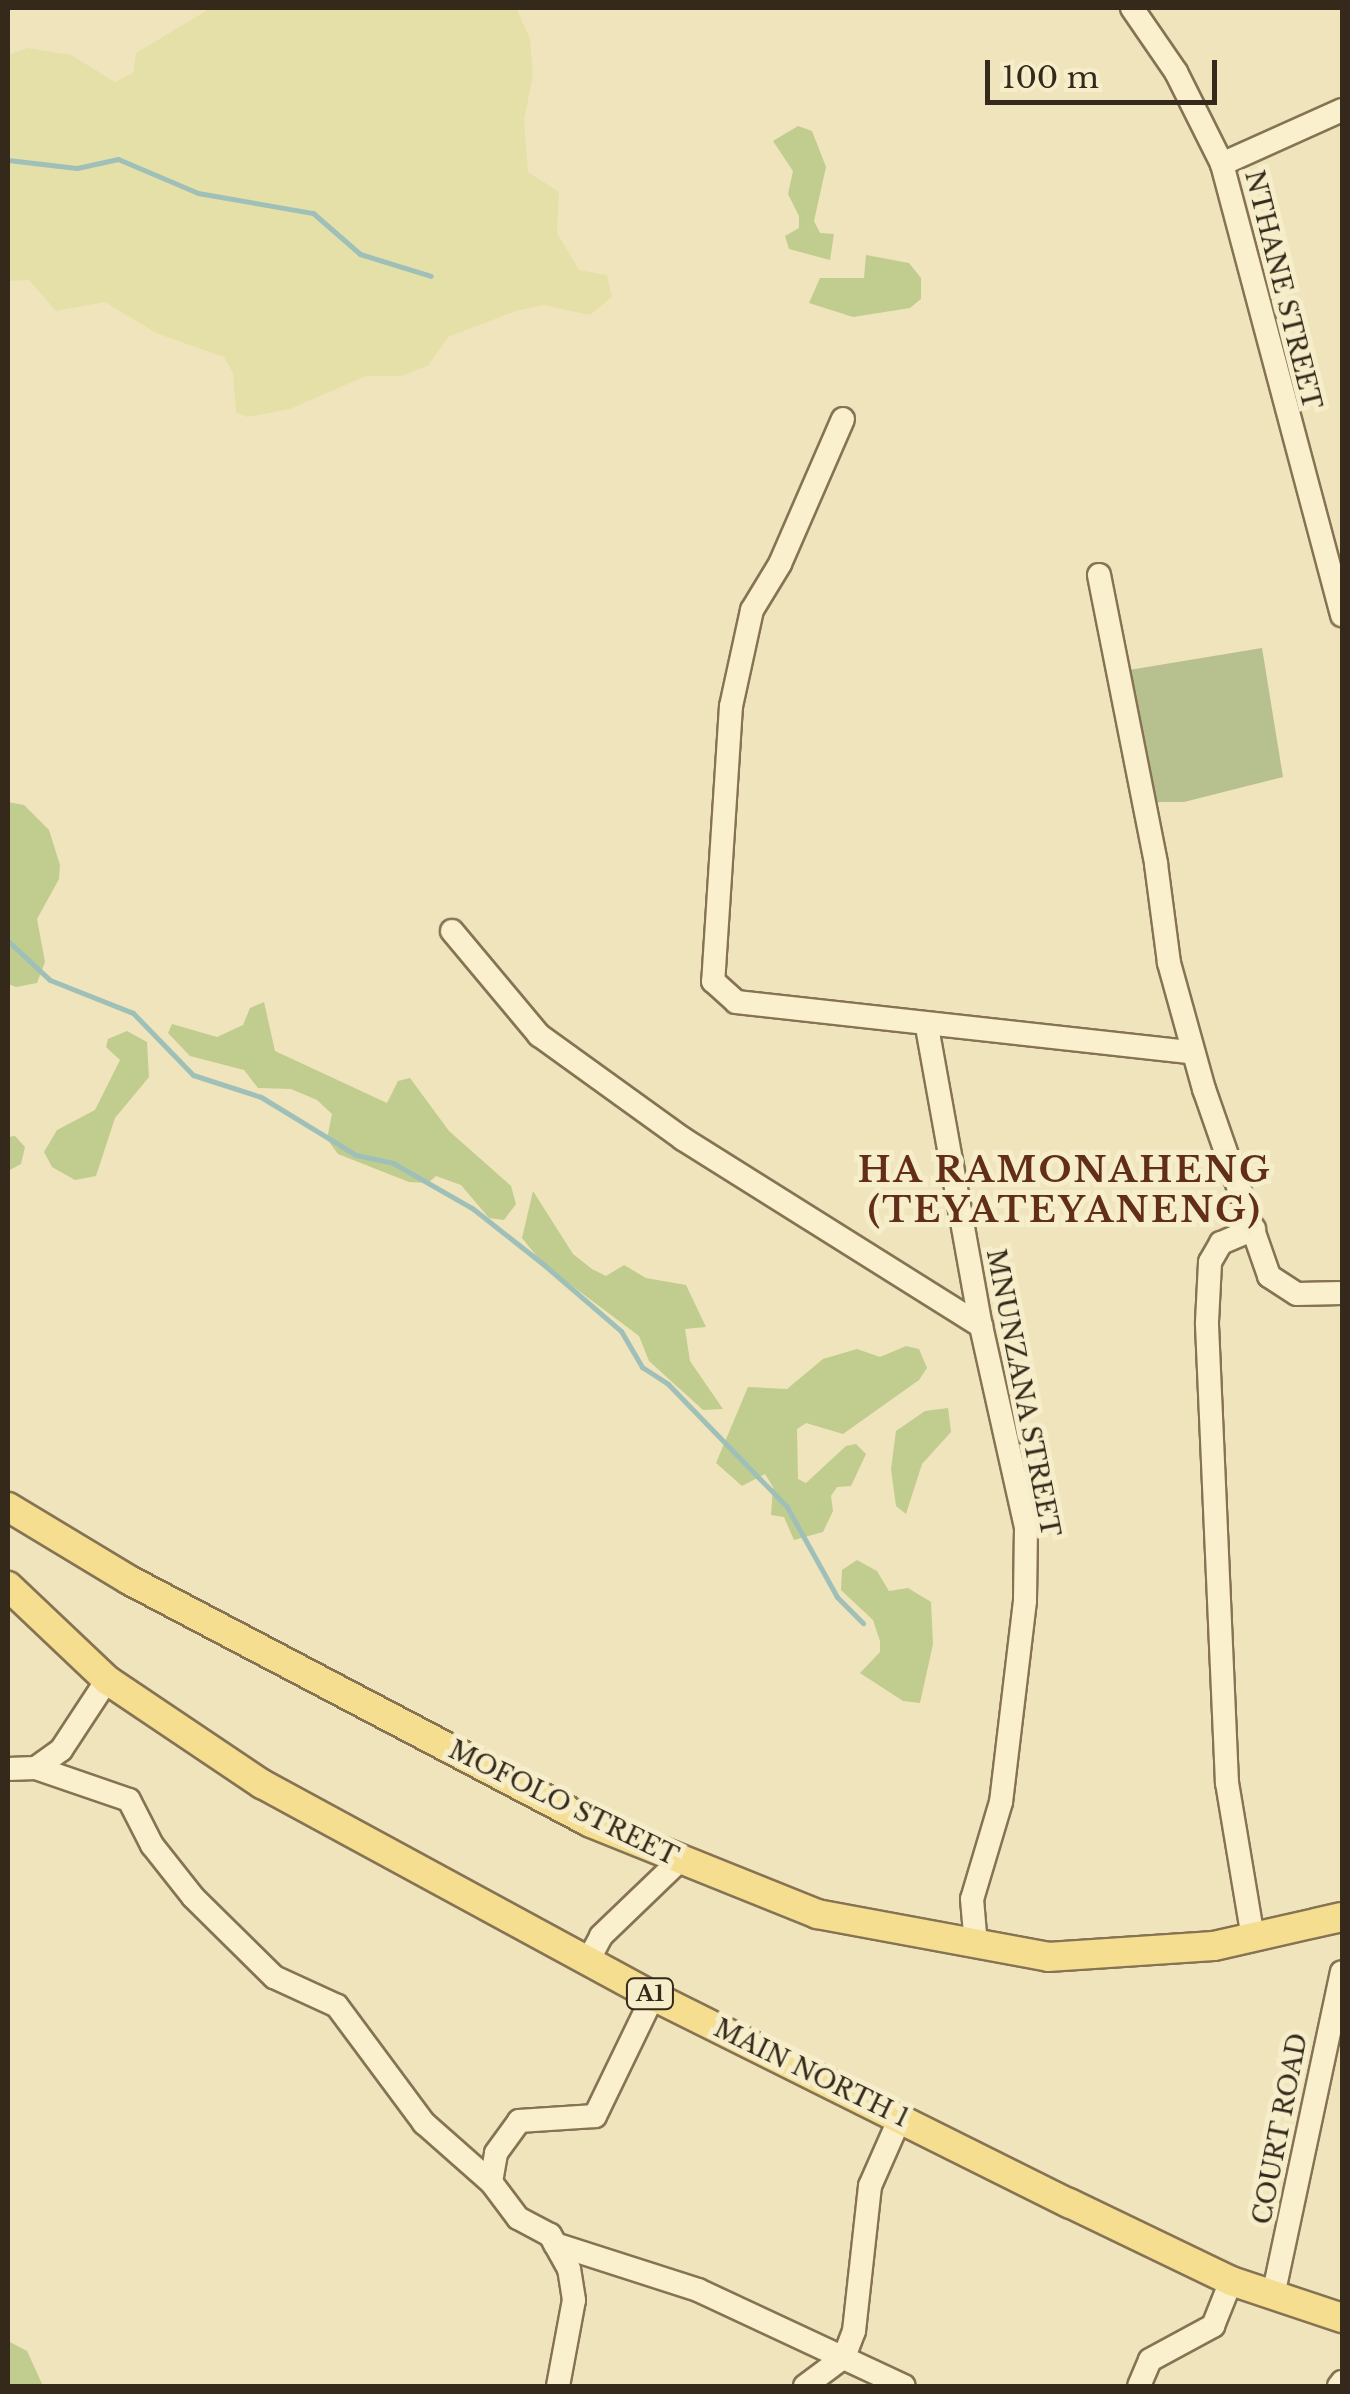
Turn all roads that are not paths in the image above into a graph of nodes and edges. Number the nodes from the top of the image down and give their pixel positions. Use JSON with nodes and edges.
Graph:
{"nodes":[{"id":1,"x":1132,"y":8,"type":"edge"},
{"id":2,"x":1342,"y":110,"type":"edge"},
{"id":3,"x":1222,"y":164,"type":"junction"},
{"id":4,"x":843,"y":419,"type":"dead end"},
{"id":5,"x":1099,"y":575,"type":"dead end"},
{"id":6,"x":1342,"y":614,"type":"edge"},
{"id":7,"x":452,"y":931,"type":"dead end"},
{"id":8,"x":927,"y":1027,"type":"junction"},
{"id":9,"x":1191,"y":1052,"type":"junction"},
{"id":10,"x":1254,"y":1230,"type":"junction"},
{"id":11,"x":1342,"y":1293,"type":"edge"},
{"id":12,"x":981,"y":1326,"type":"junction"},
{"id":13,"x":8,"y":1507,"type":"edge"},
{"id":14,"x":8,"y":1586,"type":"edge"},
{"id":15,"x":18,"y":1608,"type":"edge"},
{"id":16,"x":107,"y":1680,"type":"junction"},
{"id":17,"x":8,"y":1768,"type":"edge"},
{"id":18,"x":36,"y":1768,"type":"junction"},
{"id":19,"x":678,"y":1862,"type":"junction"},
{"id":20,"x":1342,"y":1917,"type":"edge"},
{"id":21,"x":1252,"y":1938,"type":"junction"},
{"id":22,"x":976,"y":1946,"type":"junction"},
{"id":23,"x":589,"y":1959,"type":"junction"},
{"id":24,"x":1342,"y":1972,"type":"edge"},
{"id":25,"x":654,"y":1996,"type":"junction"},
{"id":26,"x":900,"y":2118,"type":"junction"},
{"id":27,"x":492,"y":2182,"type":"junction"},
{"id":28,"x":555,"y":2244,"type":"junction"},
{"id":29,"x":1231,"y":2281,"type":"junction"},
{"id":30,"x":1273,"y":2296,"type":"junction"},
{"id":31,"x":1342,"y":2318,"type":"edge"},
{"id":32,"x":844,"y":2357,"type":"junction"},
{"id":33,"x":558,"y":2386,"type":"edge"},
{"id":34,"x":804,"y":2386,"type":"edge"},
{"id":35,"x":904,"y":2386,"type":"edge"},
{"id":36,"x":1139,"y":2386,"type":"edge"}],
"edges":[{"from":1,"to":3,"type":"street"},
{"from":2,"to":3,"type":"street","name":"NTHANE STREET"},
{"from":3,"to":6,"type":"street","name":"NTHANE STREET"},
{"from":4,"to":8,"type":"street"},
{"from":5,"to":9,"type":"street"},
{"from":7,"to":12,"type":"street"},
{"from":8,"to":9,"type":"street"},
{"from":8,"to":12,"type":"street","name":"MNUNZANA STREET"},
{"from":9,"to":10,"type":"street"},
{"from":10,"to":11,"type":"street"},
{"from":10,"to":21,"type":"street"},
{"from":12,"to":22,"type":"street","name":"MNUNZANA STREET"},
{"from":13,"to":19,"type":"main road","name":"MOFOLO STREET"},
{"from":14,"to":15,"type":"main road","name":"MAIN NORTH 1","number":"A1"},
{"from":15,"to":16,"type":"main road","name":"MAIN NORTH 1","number":"A1"},
{"from":16,"to":18,"type":"street"},
{"from":16,"to":23,"type":"main road","name":"MAIN NORTH 1","number":"A1"},
{"from":17,"to":18,"type":"street"},
{"from":18,"to":27,"type":"street"},
{"from":19,"to":22,"type":"main road","name":"MOFOLO STREET"},
{"from":19,"to":23,"type":"street"},
{"from":20,"to":21,"type":"main road","name":"MOFOLO STREET"},
{"from":21,"to":22,"type":"main road","name":"MOFOLO STREET"},
{"from":23,"to":25,"type":"main road","name":"MAIN NORTH 1","number":"A1"},
{"from":24,"to":30,"type":"street","name":"COURT ROAD"},
{"from":25,"to":26,"type":"main road","name":"MAIN NORTH 1","number":"A1"},
{"from":25,"to":27,"type":"street"},
{"from":26,"to":29,"type":"main road","name":"MAIN NORTH 1","number":"A1"},
{"from":26,"to":32,"type":"street"},
{"from":27,"to":28,"type":"street"},
{"from":28,"to":32,"type":"street"},
{"from":28,"to":33,"type":"street"},
{"from":29,"to":30,"type":"main road","name":"MAIN NORTH 1","number":"A1"},
{"from":29,"to":36,"type":"street"},
{"from":30,"to":31,"type":"main road","name":"MAIN NORTH 1","number":"A1"},
{"from":32,"to":34,"type":"street"},
{"from":32,"to":35,"type":"street"}]}
